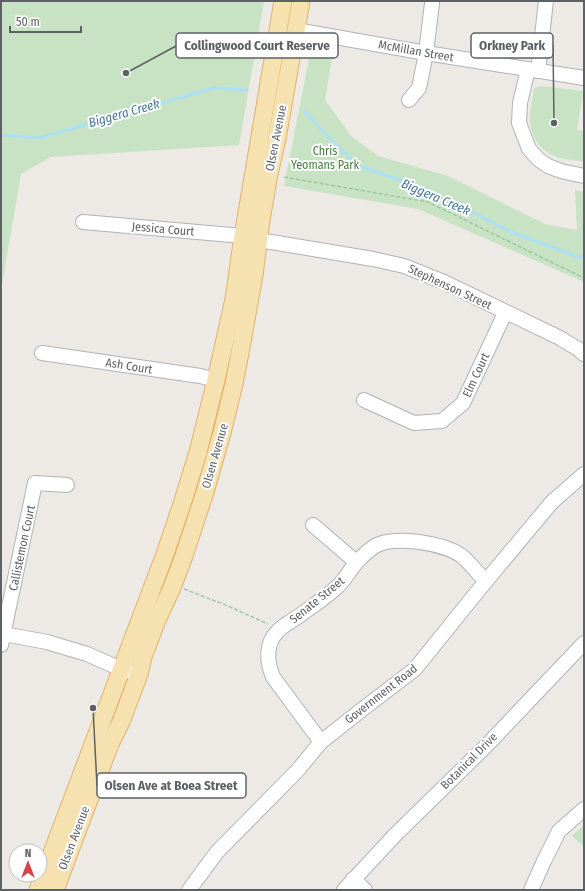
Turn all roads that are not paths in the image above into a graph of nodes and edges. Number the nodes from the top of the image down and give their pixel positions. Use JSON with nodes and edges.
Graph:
{"nodes":[{"id":1,"x":283,"y":1,"type":"edge"},
{"id":2,"x":301,"y":1,"type":"edge"},
{"id":3,"x":432,"y":1,"type":"edge"},
{"id":4,"x":546,"y":1,"type":"edge"},
{"id":5,"x":296,"y":30,"type":"junction"},
{"id":6,"x":426,"y":53,"type":"junction"},
{"id":7,"x":533,"y":70,"type":"junction"},
{"id":8,"x":584,"y":78,"type":"edge"},
{"id":9,"x":409,"y":100,"type":"dead end"},
{"id":10,"x":584,"y":176,"type":"edge"},
{"id":11,"x":83,"y":222,"type":"dead end"},
{"id":12,"x":243,"y":236,"type":"junction"},
{"id":13,"x":259,"y":240,"type":"junction"},
{"id":14,"x":505,"y":313,"type":"junction"},
{"id":15,"x":42,"y":353,"type":"dead end"},
{"id":16,"x":584,"y":354,"type":"edge"},
{"id":17,"x":216,"y":380,"type":"junction"},
{"id":18,"x":364,"y":400,"type":"dead end"},
{"id":19,"x":584,"y":474,"type":"edge"},
{"id":20,"x":67,"y":485,"type":"dead end"},
{"id":21,"x":313,"y":525,"type":"dead end"},
{"id":22,"x":356,"y":562,"type":"junction"},
{"id":23,"x":486,"y":582,"type":"junction"},
{"id":24,"x":2,"y":640,"type":"edge"},
{"id":25,"x":584,"y":643,"type":"edge"},
{"id":26,"x":122,"y":669,"type":"junction"},
{"id":27,"x":138,"y":674,"type":"junction"},
{"id":28,"x":321,"y":742,"type":"junction"},
{"id":29,"x":584,"y":809,"type":"edge"},
{"id":30,"x":354,"y":879,"type":"junction"},
{"id":31,"x":38,"y":890,"type":"edge"},
{"id":32,"x":55,"y":890,"type":"edge"},
{"id":33,"x":189,"y":890,"type":"edge"},
{"id":34,"x":344,"y":890,"type":"edge"},
{"id":35,"x":365,"y":890,"type":"edge"},
{"id":36,"x":531,"y":890,"type":"edge"}],
"edges":[{"from":1,"to":12,"type":"main road","name":"Olsen Avenue"},
{"from":2,"to":5,"type":"main road","name":"Olsen Avenue"},
{"from":3,"to":6,"type":"street"},
{"from":4,"to":7,"type":"street"},
{"from":5,"to":6,"type":"street","name":"McMillan Street"},
{"from":5,"to":13,"type":"main road","name":"Olsen Avenue"},
{"from":6,"to":7,"type":"street","name":"McMillan Street"},
{"from":6,"to":9,"type":"street"},
{"from":7,"to":8,"type":"street","name":"McMillan Street"},
{"from":7,"to":10,"type":"street"},
{"from":11,"to":12,"type":"street","name":"Jessica Court"},
{"from":12,"to":13,"type":"street","name":"Jessica Court"},
{"from":12,"to":17,"type":"main road","name":"Olsen Avenue"},
{"from":13,"to":14,"type":"street","name":"Stephenson Street"},
{"from":13,"to":27,"type":"main road","name":"Olsen Avenue"},
{"from":14,"to":16,"type":"street","name":"Stephenson Street"},
{"from":14,"to":18,"type":"street","name":"Elm Court"},
{"from":15,"to":17,"type":"street","name":"Ash Court"},
{"from":17,"to":26,"type":"main road","name":"Olsen Avenue"},
{"from":19,"to":23,"type":"street","name":"Government Road"},
{"from":20,"to":24,"type":"street","name":"Callistemon Court"},
{"from":21,"to":22,"type":"street"},
{"from":22,"to":23,"type":"street","name":"Senate Street"},
{"from":22,"to":28,"type":"street","name":"Senate Street"},
{"from":23,"to":28,"type":"street","name":"Government Road"},
{"from":24,"to":26,"type":"street"},
{"from":25,"to":30,"type":"street","name":"Botanical Drive"},
{"from":26,"to":27,"type":"street"},
{"from":26,"to":31,"type":"main road","name":"Olsen Avenue"},
{"from":27,"to":32,"type":"main road","name":"Olsen Avenue"},
{"from":28,"to":33,"type":"street","name":"Government Road"},
{"from":29,"to":36,"type":"street"},
{"from":30,"to":34,"type":"street","name":"Botanical Drive"},
{"from":30,"to":35,"type":"street"}]}
